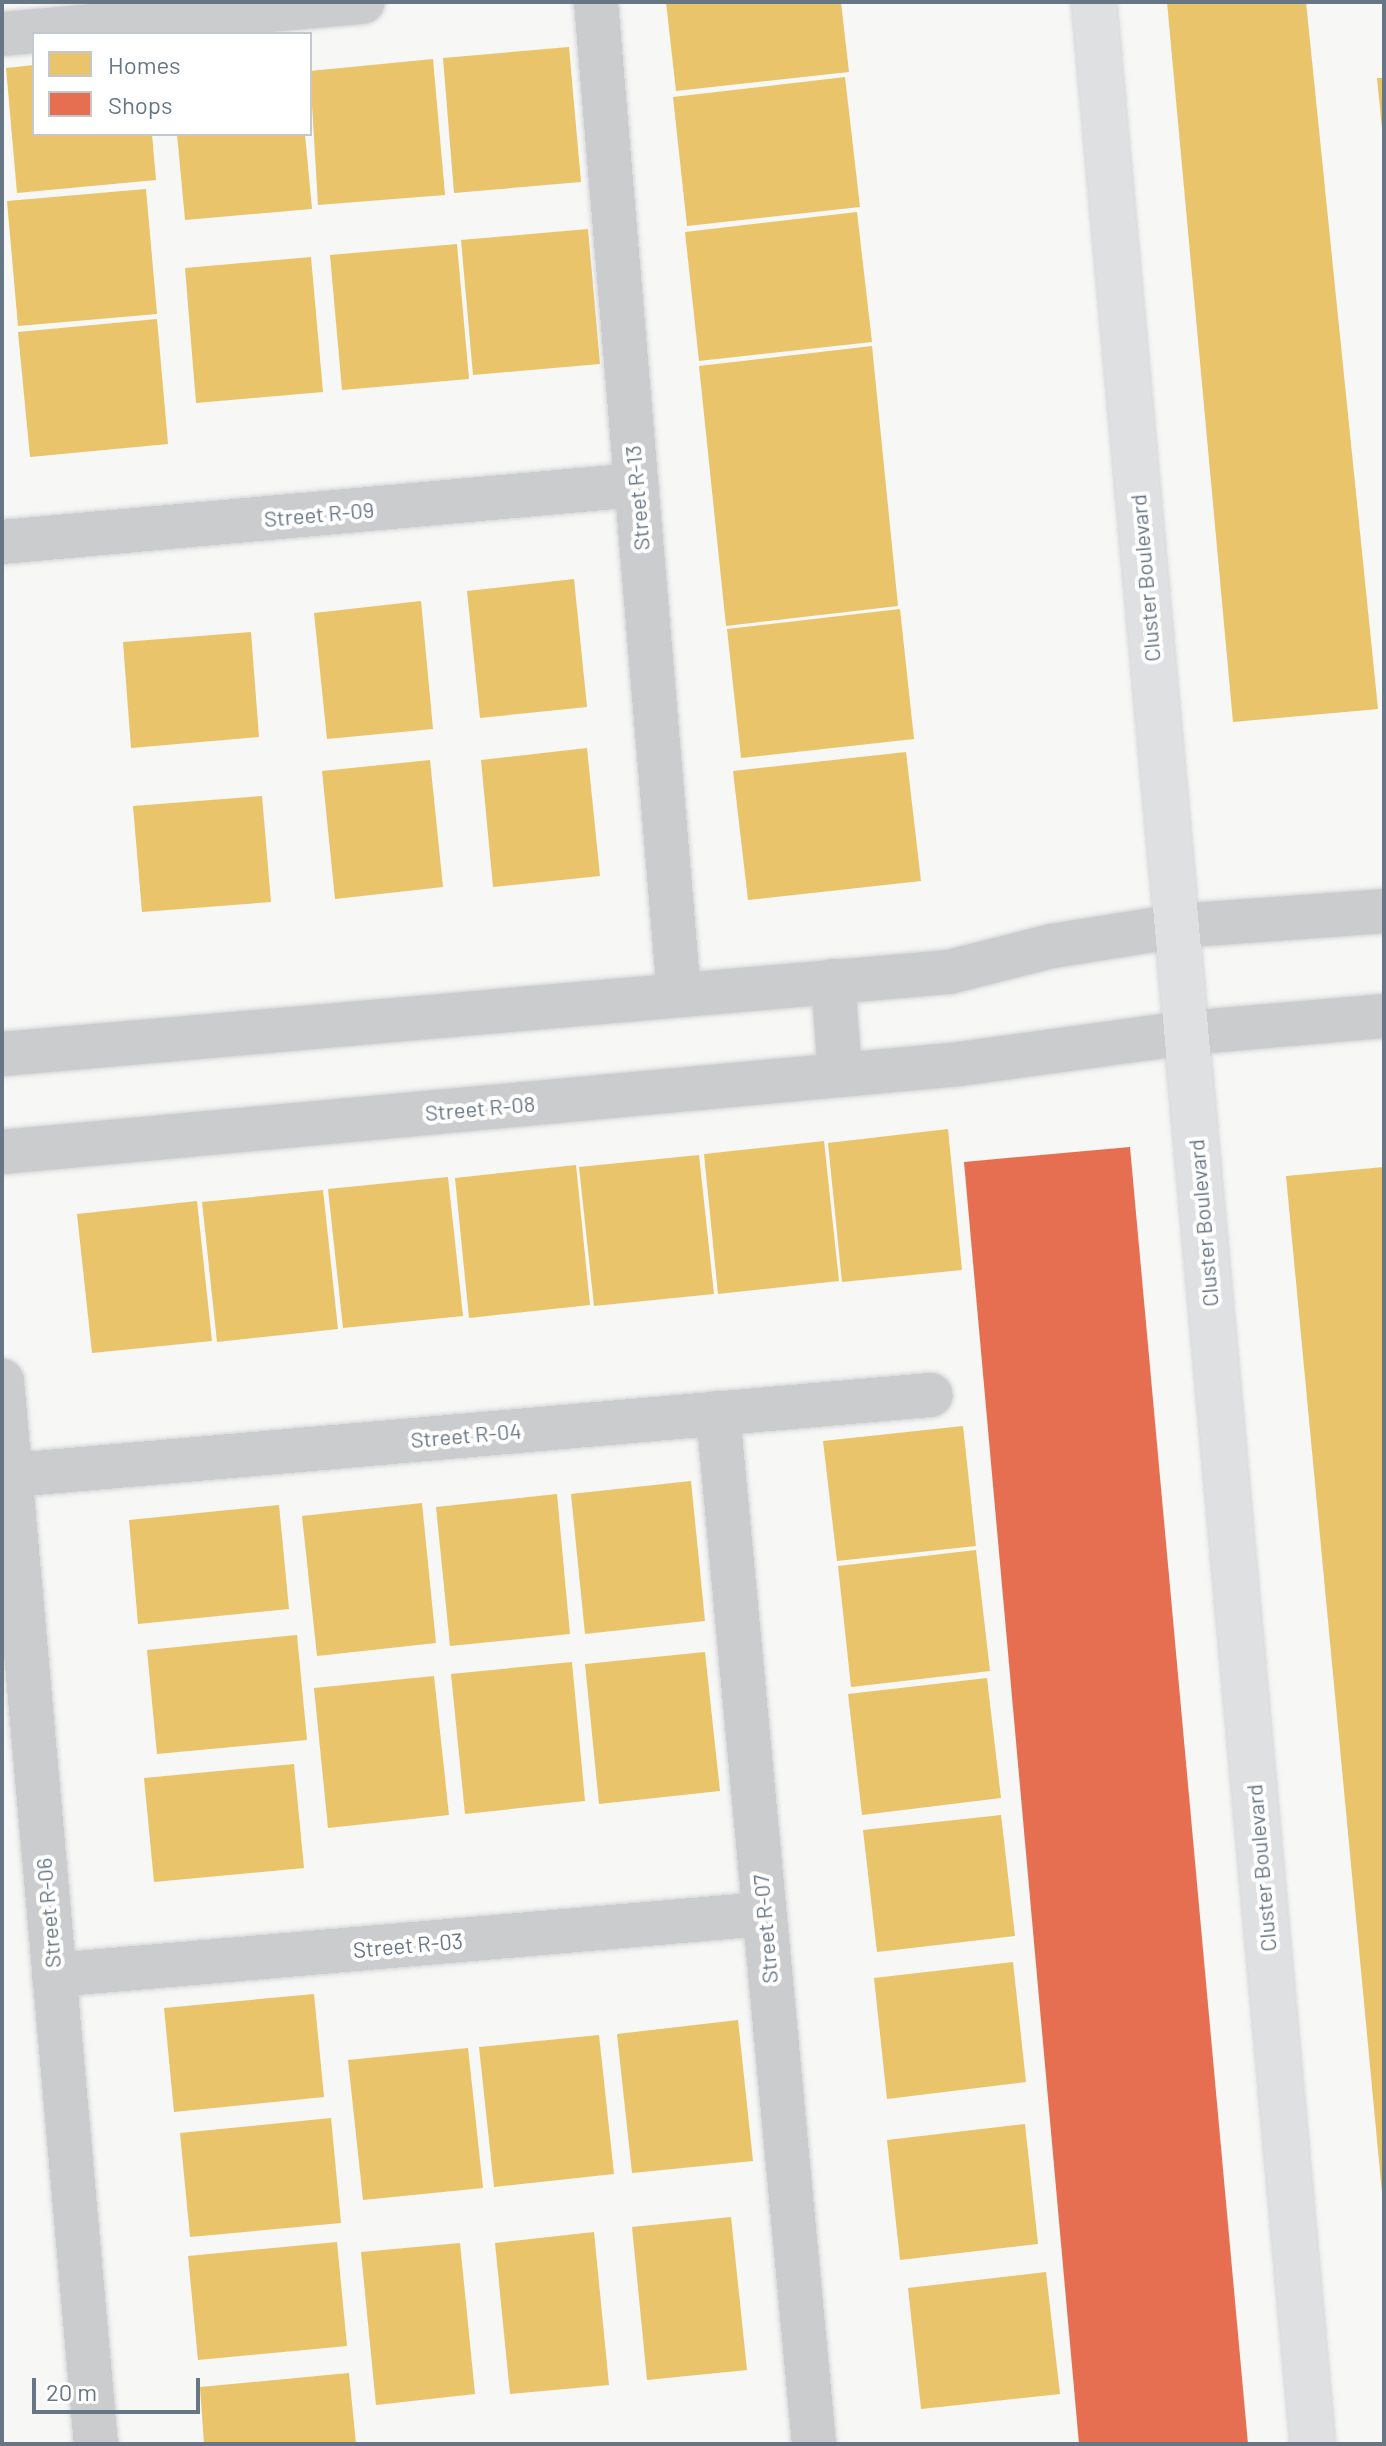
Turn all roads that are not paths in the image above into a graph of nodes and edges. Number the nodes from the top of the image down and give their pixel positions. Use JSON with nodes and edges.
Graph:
{"nodes":[{"id":1,"x":363,"y":2,"type":"edge"},
{"id":2,"x":596,"y":2,"type":"edge"},
{"id":3,"x":1094,"y":2,"type":"edge"},
{"id":4,"x":2,"y":34,"type":"edge"},
{"id":5,"x":636,"y":485,"type":"junction"},
{"id":6,"x":2,"y":542,"type":"edge"},
{"id":7,"x":1384,"y":911,"type":"edge"},
{"id":8,"x":1177,"y":926,"type":"junction"},
{"id":9,"x":833,"y":981,"type":"junction"},
{"id":10,"x":679,"y":995,"type":"junction"},
{"id":11,"x":1384,"y":1016,"type":"edge"},
{"id":12,"x":1186,"y":1033,"type":"junction"},
{"id":13,"x":2,"y":1054,"type":"edge"},
{"id":14,"x":840,"y":1075,"type":"junction"},
{"id":15,"x":2,"y":1152,"type":"edge"},
{"id":16,"x":2,"y":1381,"type":"edge"},
{"id":17,"x":930,"y":1395,"type":"dead end"},
{"id":18,"x":718,"y":1413,"type":"junction"},
{"id":19,"x":6,"y":1476,"type":"edge"},
{"id":20,"x":763,"y":1914,"type":"junction"},
{"id":21,"x":54,"y":1975,"type":"junction"},
{"id":22,"x":96,"y":2444,"type":"edge"},
{"id":23,"x":814,"y":2444,"type":"edge"},
{"id":24,"x":1313,"y":2444,"type":"edge"}],
"edges":[{"from":1,"to":4,"type":"street"},
{"from":2,"to":5,"type":"street","name":"Street R-13"},
{"from":3,"to":8,"type":"street","name":"Cluster Boulevard"},
{"from":5,"to":6,"type":"street","name":"Street R-09"},
{"from":5,"to":10,"type":"street","name":"Street R-13"},
{"from":7,"to":8,"type":"street"},
{"from":8,"to":9,"type":"street"},
{"from":8,"to":12,"type":"street","name":"Cluster Boulevard"},
{"from":9,"to":10,"type":"street"},
{"from":9,"to":14,"type":"street"},
{"from":10,"to":13,"type":"street"},
{"from":11,"to":12,"type":"street","name":"Street R-08"},
{"from":12,"to":14,"type":"street","name":"Street R-08"},
{"from":12,"to":24,"type":"street","name":"Cluster Boulevard"},
{"from":14,"to":15,"type":"street","name":"Street R-08"},
{"from":16,"to":19,"type":"street","name":"Street R-06"},
{"from":17,"to":18,"type":"street","name":"Street R-04"},
{"from":18,"to":19,"type":"street","name":"Street R-04"},
{"from":18,"to":20,"type":"street","name":"Street R-07"},
{"from":19,"to":21,"type":"street","name":"Street R-06"},
{"from":20,"to":21,"type":"street","name":"Street R-03"},
{"from":20,"to":23,"type":"street","name":"Street R-07"},
{"from":21,"to":22,"type":"street","name":"Street R-06"}]}
